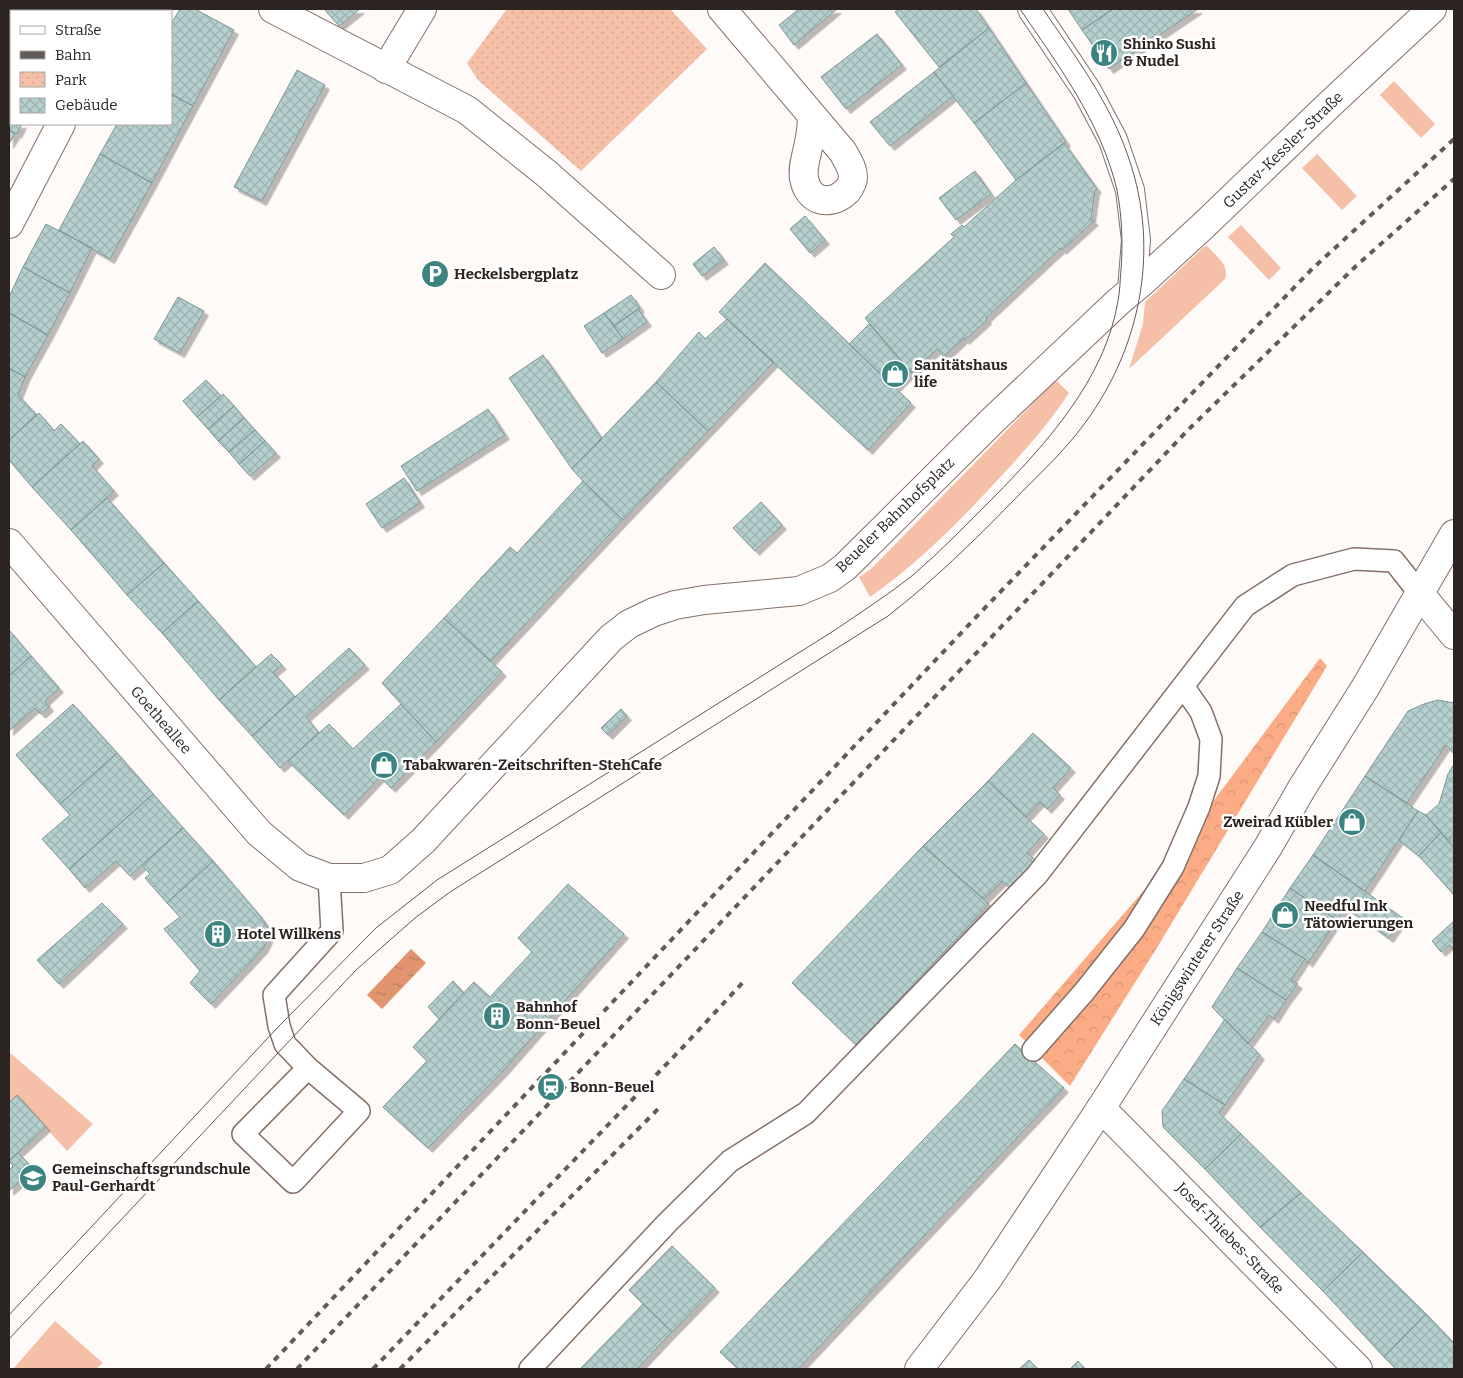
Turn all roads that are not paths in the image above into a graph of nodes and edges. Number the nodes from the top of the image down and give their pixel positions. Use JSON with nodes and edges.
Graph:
{"nodes":[{"id":1,"x":273,"y":9,"type":"edge"},
{"id":2,"x":422,"y":9,"type":"edge"},
{"id":3,"x":722,"y":9,"type":"edge"},
{"id":4,"x":1032,"y":9,"type":"edge"},
{"id":5,"x":1432,"y":9,"type":"edge"},
{"id":6,"x":386,"y":69,"type":"junction"},
{"id":7,"x":812,"y":116,"type":"dead end"},
{"id":8,"x":60,"y":125,"type":"edge"},
{"id":9,"x":9,"y":224,"type":"edge"},
{"id":10,"x":661,"y":275,"type":"dead end"},
{"id":11,"x":1132,"y":290,"type":"junction"},
{"id":12,"x":1454,"y":534,"type":"edge"},
{"id":13,"x":9,"y":543,"type":"edge"},
{"id":14,"x":1420,"y":594,"type":"junction"},
{"id":15,"x":1454,"y":635,"type":"edge"},
{"id":16,"x":1183,"y":686,"type":"junction"},
{"id":17,"x":329,"y":878,"type":"junction"},
{"id":18,"x":1033,"y":1050,"type":"dead end"},
{"id":19,"x":308,"y":1068,"type":"junction"},
{"id":20,"x":1101,"y":1108,"type":"junction"},
{"id":21,"x":530,"y":1369,"type":"edge"},
{"id":22,"x":920,"y":1369,"type":"edge"},
{"id":23,"x":1358,"y":1369,"type":"edge"}],
"edges":[{"from":1,"to":6,"type":"street"},
{"from":2,"to":6,"type":"street"},
{"from":3,"to":7,"type":"street"},
{"from":4,"to":11,"type":"street"},
{"from":5,"to":11,"type":"street","name":"Gustav-Kessler-Straße"},
{"from":6,"to":10,"type":"street"},
{"from":8,"to":9,"type":"street"},
{"from":11,"to":17,"type":"street","name":"Beueler Bahnhofsplatz"},
{"from":12,"to":14,"type":"street","name":"Königswinterer Straße"},
{"from":13,"to":17,"type":"street","name":"Goetheallee"},
{"from":14,"to":15,"type":"street"},
{"from":14,"to":16,"type":"lane"},
{"from":14,"to":20,"type":"street","name":"Königswinterer Straße"},
{"from":16,"to":18,"type":"lane"},
{"from":16,"to":21,"type":"lane"},
{"from":17,"to":19,"type":"lane"},
{"from":19,"to":19,"type":"lane"},
{"from":20,"to":22,"type":"street","name":"Königswinterer Straße"},
{"from":20,"to":23,"type":"street","name":"Josef-Thiebes-Straße"}]}
